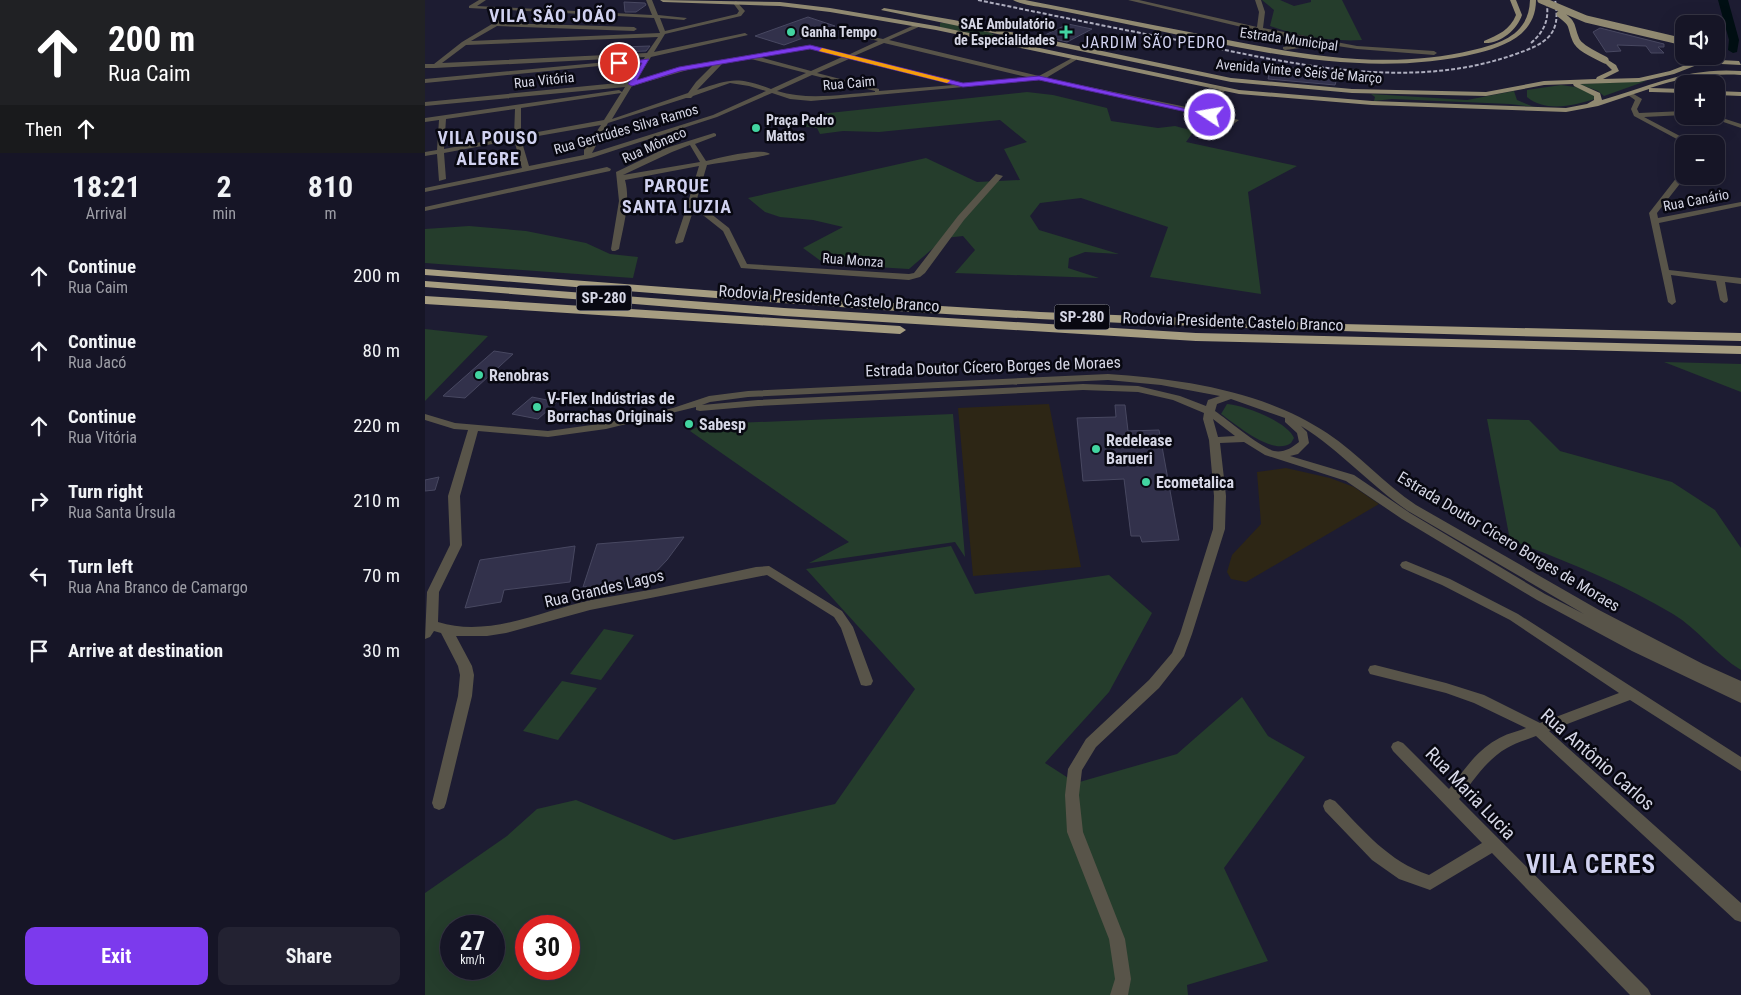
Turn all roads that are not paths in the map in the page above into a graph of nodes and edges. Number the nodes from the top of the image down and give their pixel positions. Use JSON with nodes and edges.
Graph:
{"nodes":[{"id":1,"x":483,"y":0,"type":"edge"},
{"id":2,"x":649,"y":0,"type":"edge"},
{"id":3,"x":663,"y":0,"type":"edge"},
{"id":4,"x":674,"y":0,"type":"edge"},
{"id":5,"x":807,"y":0,"type":"edge"},
{"id":6,"x":1016,"y":0,"type":"edge"},
{"id":7,"x":1041,"y":0,"type":"edge"},
{"id":8,"x":1131,"y":0,"type":"edge"},
{"id":9,"x":1257,"y":0,"type":"edge"},
{"id":10,"x":1513,"y":0,"type":"edge"},
{"id":11,"x":1533,"y":0,"type":"edge"},
{"id":12,"x":1541,"y":0,"type":"edge"},
{"id":13,"x":736,"y":3,"type":"junction"},
{"id":14,"x":518,"y":10,"type":"junction"},
{"id":15,"x":917,"y":15,"type":"junction"},
{"id":16,"x":658,"y":16,"type":"junction"},
{"id":17,"x":684,"y":18,"type":"dead end"},
{"id":18,"x":904,"y":22,"type":"junction"},
{"id":19,"x":954,"y":22,"type":"junction"},
{"id":20,"x":496,"y":24,"type":"junction"},
{"id":21,"x":919,"y":25,"type":"junction"},
{"id":22,"x":936,"y":28,"type":"junction"},
{"id":23,"x":1260,"y":28,"type":"junction"},
{"id":24,"x":847,"y":32,"type":"dead end"},
{"id":25,"x":663,"y":33,"type":"junction"},
{"id":26,"x":745,"y":35,"type":"dead end"},
{"id":27,"x":1303,"y":38,"type":"junction"},
{"id":28,"x":1675,"y":40,"type":"edge"},
{"id":29,"x":884,"y":41,"type":"junction"},
{"id":30,"x":464,"y":43,"type":"junction"},
{"id":31,"x":1285,"y":48,"type":"junction"},
{"id":32,"x":1434,"y":53,"type":"junction"},
{"id":33,"x":750,"y":57,"type":"junction"},
{"id":34,"x":849,"y":57,"type":"junction"},
{"id":35,"x":1725,"y":57,"type":"edge"},
{"id":36,"x":649,"y":58,"type":"junction"},
{"id":37,"x":1121,"y":58,"type":"junction"},
{"id":38,"x":1074,"y":59,"type":"junction"},
{"id":39,"x":719,"y":63,"type":"junction"},
{"id":40,"x":1740,"y":63,"type":"edge"},
{"id":41,"x":1153,"y":65,"type":"junction"},
{"id":42,"x":425,"y":66,"type":"edge"},
{"id":43,"x":435,"y":66,"type":"junction"},
{"id":44,"x":1109,"y":66,"type":"junction"},
{"id":45,"x":1141,"y":72,"type":"junction"},
{"id":46,"x":425,"y":73,"type":"edge"},
{"id":47,"x":812,"y":73,"type":"junction"},
{"id":48,"x":1741,"y":73,"type":"edge"},
{"id":49,"x":1039,"y":78,"type":"junction"},
{"id":50,"x":425,"y":81,"type":"edge"},
{"id":51,"x":1555,"y":82,"type":"junction"},
{"id":52,"x":1575,"y":82,"type":"junction"},
{"id":53,"x":632,"y":84,"type":"junction"},
{"id":54,"x":963,"y":85,"type":"junction"},
{"id":55,"x":1524,"y":88,"type":"junction"},
{"id":56,"x":1224,"y":89,"type":"junction"},
{"id":57,"x":627,"y":91,"type":"junction"},
{"id":58,"x":772,"y":91,"type":"junction"},
{"id":59,"x":1675,"y":91,"type":"edge"},
{"id":60,"x":886,"y":92,"type":"junction"},
{"id":61,"x":1352,"y":92,"type":"junction"},
{"id":62,"x":1631,"y":93,"type":"junction"},
{"id":63,"x":1725,"y":93,"type":"edge"},
{"id":64,"x":1741,"y":94,"type":"edge"},
{"id":65,"x":689,"y":97,"type":"junction"},
{"id":66,"x":1365,"y":102,"type":"junction"},
{"id":67,"x":425,"y":104,"type":"edge"},
{"id":68,"x":1595,"y":104,"type":"junction"},
{"id":69,"x":518,"y":106,"type":"junction"},
{"id":70,"x":1566,"y":110,"type":"junction"},
{"id":71,"x":1197,"y":112,"type":"junction"},
{"id":72,"x":1675,"y":113,"type":"edge"},
{"id":73,"x":1636,"y":115,"type":"junction"},
{"id":74,"x":443,"y":117,"type":"junction"},
{"id":75,"x":425,"y":120,"type":"edge"},
{"id":76,"x":1725,"y":121,"type":"edge"},
{"id":77,"x":606,"y":122,"type":"junction"},
{"id":78,"x":1741,"y":126,"type":"edge"},
{"id":79,"x":715,"y":135,"type":"dead end"},
{"id":80,"x":1215,"y":135,"type":"dead end"},
{"id":81,"x":1675,"y":135,"type":"edge"},
{"id":82,"x":517,"y":138,"type":"junction"},
{"id":83,"x":691,"y":142,"type":"junction"},
{"id":84,"x":440,"y":152,"type":"junction"},
{"id":85,"x":425,"y":154,"type":"edge"},
{"id":86,"x":766,"y":154,"type":"dead end"},
{"id":87,"x":588,"y":156,"type":"junction"},
{"id":88,"x":704,"y":163,"type":"junction"},
{"id":89,"x":526,"y":169,"type":"junction"},
{"id":90,"x":607,"y":170,"type":"junction"},
{"id":91,"x":620,"y":176,"type":"junction"},
{"id":92,"x":999,"y":176,"type":"dead end"},
{"id":93,"x":442,"y":179,"type":"dead end"},
{"id":94,"x":1675,"y":185,"type":"edge"},
{"id":95,"x":425,"y":190,"type":"edge"},
{"id":96,"x":690,"y":201,"type":"junction"},
{"id":97,"x":1741,"y":204,"type":"edge"},
{"id":98,"x":425,"y":209,"type":"edge"},
{"id":99,"x":1655,"y":221,"type":"junction"},
{"id":100,"x":679,"y":242,"type":"dead end"},
{"id":101,"x":615,"y":249,"type":"dead end"},
{"id":102,"x":425,"y":272,"type":"edge"},
{"id":103,"x":1666,"y":272,"type":"junction"},
{"id":104,"x":1720,"y":280,"type":"junction"},
{"id":105,"x":1741,"y":281,"type":"edge"},
{"id":106,"x":425,"y":284,"type":"edge"},
{"id":107,"x":425,"y":299,"type":"edge"},
{"id":108,"x":1724,"y":300,"type":"dead end"},
{"id":109,"x":1672,"y":302,"type":"dead end"},
{"id":110,"x":1196,"y":337,"type":"junction"},
{"id":111,"x":1741,"y":337,"type":"edge"},
{"id":112,"x":1741,"y":350,"type":"edge"},
{"id":113,"x":1229,"y":397,"type":"junction"},
{"id":114,"x":676,"y":410,"type":"junction"},
{"id":115,"x":1209,"y":411,"type":"junction"},
{"id":116,"x":1283,"y":415,"type":"junction"},
{"id":117,"x":425,"y":417,"type":"edge"},
{"id":118,"x":474,"y":428,"type":"junction"},
{"id":119,"x":1246,"y":439,"type":"junction"},
{"id":120,"x":1213,"y":440,"type":"junction"},
{"id":121,"x":1269,"y":453,"type":"junction"},
{"id":122,"x":1406,"y":565,"type":"dead end"},
{"id":123,"x":428,"y":630,"type":"edge"},
{"id":124,"x":447,"y":632,"type":"junction"},
{"id":125,"x":1375,"y":670,"type":"dead end"},
{"id":126,"x":866,"y":681,"type":"dead end"},
{"id":127,"x":1741,"y":687,"type":"edge"},
{"id":128,"x":1631,"y":694,"type":"junction"},
{"id":129,"x":1741,"y":697,"type":"edge"},
{"id":130,"x":1538,"y":729,"type":"junction"},
{"id":131,"x":1398,"y":746,"type":"dead end"},
{"id":132,"x":1741,"y":765,"type":"edge"},
{"id":133,"x":1450,"y":800,"type":"junction"},
{"id":134,"x":439,"y":802,"type":"dead end"},
{"id":135,"x":1331,"y":806,"type":"dead end"},
{"id":136,"x":1493,"y":844,"type":"junction"},
{"id":137,"x":1741,"y":914,"type":"edge"},
{"id":138,"x":1119,"y":995,"type":"edge"},
{"id":139,"x":1642,"y":995,"type":"edge"}],
"edges":[{"from":1,"to":14,"type":"street"},
{"from":2,"to":16,"type":"street"},
{"from":3,"to":4,"type":"main road"},
{"from":4,"to":13,"type":"main road"},
{"from":5,"to":15,"type":"main road","name":"Avenida Vinte e Seis de Março"},
{"from":6,"to":11,"type":"main road","name":"Estrada Municipal"},
{"from":7,"to":31,"type":"main road"},
{"from":8,"to":23,"type":"street","name":"Estrada Municipal"},
{"from":9,"to":23,"type":"street"},
{"from":10,"to":32,"type":"main road"},
{"from":11,"to":52,"type":"main road","bridge":true},
{"from":12,"to":28,"type":"main road","bridge":true},
{"from":13,"to":18,"type":"main road"},
{"from":13,"to":25,"type":"street"},
{"from":14,"to":16,"type":"street"},
{"from":14,"to":20,"type":"street"},
{"from":15,"to":18,"type":"main road"},
{"from":15,"to":19,"type":"main road","name":"Avenida Vinte e Seis de Março"},
{"from":16,"to":17,"type":"street"},
{"from":16,"to":25,"type":"street"},
{"from":18,"to":21,"type":"main road"},
{"from":19,"to":22,"type":"main road"},
{"from":19,"to":37,"type":"main road","name":"Avenida Vinte e Seis de Março"},
{"from":20,"to":25,"type":"street"},
{"from":20,"to":30,"type":"street"},
{"from":21,"to":22,"type":"main road"},
{"from":21,"to":29,"type":"street","name":"Rua Gertrúdes Silva Ramos"},
{"from":22,"to":38,"type":"main road"},
{"from":23,"to":27,"type":"street","name":"Estrada Municipal"},
{"from":24,"to":29,"type":"street"},
{"from":25,"to":30,"type":"street"},
{"from":25,"to":36,"type":"street"},
{"from":26,"to":36,"type":"street"},
{"from":27,"to":31,"type":"street"},
{"from":27,"to":32,"type":"street","name":"Estrada Municipal"},
{"from":29,"to":34,"type":"street","name":"Rua Gertrúdes Silva Ramos"},
{"from":29,"to":49,"type":"street"},
{"from":30,"to":43,"type":"street"},
{"from":31,"to":32,"type":"main road"},
{"from":33,"to":34,"type":"street","name":"Rua Vitória"},
{"from":33,"to":39,"type":"street","name":"Rua Vitória"},
{"from":33,"to":47,"type":"street"},
{"from":34,"to":47,"type":"street","name":"Rua Gertrúdes Silva Ramos"},
{"from":34,"to":54,"type":"street"},
{"from":35,"to":40,"type":"main road"},
{"from":36,"to":43,"type":"street"},
{"from":36,"to":50,"type":"street"},
{"from":36,"to":53,"type":"street"},
{"from":37,"to":41,"type":"main road","name":"Avenida Vinte e Seis de Março"},
{"from":37,"to":44,"type":"main road"},
{"from":38,"to":44,"type":"main road"},
{"from":38,"to":49,"type":"street"},
{"from":39,"to":53,"type":"street","name":"Rua Vitória"},
{"from":39,"to":65,"type":"street"},
{"from":40,"to":52,"type":"main road"},
{"from":41,"to":45,"type":"main road"},
{"from":41,"to":61,"type":"main road","name":"Avenida Vinte e Seis de Março"},
{"from":42,"to":43,"type":"street"},
{"from":43,"to":46,"type":"street"},
{"from":44,"to":45,"type":"main road"},
{"from":45,"to":56,"type":"main road"},
{"from":47,"to":58,"type":"street","name":"Rua Gertrúdes Silva Ramos"},
{"from":47,"to":60,"type":"street"},
{"from":48,"to":62,"type":"main road"},
{"from":49,"to":54,"type":"street","name":"Rua Caim"},
{"from":49,"to":71,"type":"street"},
{"from":51,"to":52,"type":"main road"},
{"from":51,"to":55,"type":"main road","name":"Avenida Vinte e Seis de Março"},
{"from":51,"to":68,"type":"main road"},
{"from":53,"to":57,"type":"street"},
{"from":53,"to":67,"type":"street","name":"Rua Vitória"},
{"from":54,"to":60,"type":"street","name":"Rua Caim"},
{"from":55,"to":61,"type":"main road","name":"Avenida Vinte e Seis de Março"},
{"from":55,"to":70,"type":"main road"},
{"from":56,"to":66,"type":"main road"},
{"from":56,"to":71,"type":"street"},
{"from":57,"to":69,"type":"street"},
{"from":57,"to":77,"type":"street"},
{"from":58,"to":60,"type":"street","name":"Rua Caim"},
{"from":58,"to":65,"type":"street","name":"Rua Caim"},
{"from":58,"to":87,"type":"street","name":"Rua Gertrúdes Silva Ramos"},
{"from":59,"to":62,"type":"main road"},
{"from":61,"to":66,"type":"main road"},
{"from":62,"to":68,"type":"main road"},
{"from":62,"to":73,"type":"street"},
{"from":63,"to":64,"type":"main road"},
{"from":65,"to":77,"type":"street","name":"Rua Caim"},
{"from":66,"to":70,"type":"main road"},
{"from":68,"to":70,"type":"main road"},
{"from":69,"to":74,"type":"street"},
{"from":69,"to":82,"type":"street"},
{"from":71,"to":80,"type":"street"},
{"from":72,"to":73,"type":"street"},
{"from":73,"to":81,"type":"street"},
{"from":74,"to":75,"type":"street"},
{"from":74,"to":84,"type":"street"},
{"from":76,"to":78,"type":"street"},
{"from":77,"to":82,"type":"street","name":"Rua Caim"},
{"from":77,"to":87,"type":"street"},
{"from":79,"to":83,"type":"street","name":"Rua Mônaco"},
{"from":82,"to":84,"type":"street","name":"Rua Caim"},
{"from":82,"to":89,"type":"street"},
{"from":83,"to":88,"type":"street"},
{"from":83,"to":91,"type":"street","name":"Rua Mônaco"},
{"from":84,"to":85,"type":"street","name":"Rua Caim"},
{"from":84,"to":93,"type":"street"},
{"from":86,"to":88,"type":"street"},
{"from":87,"to":89,"type":"street","name":"Rua Gertrúdes Silva Ramos"},
{"from":87,"to":90,"type":"street"},
{"from":88,"to":91,"type":"street"},
{"from":88,"to":96,"type":"street"},
{"from":89,"to":95,"type":"street","name":"Rua Gertrúdes Silva Ramos"},
{"from":90,"to":91,"type":"street"},
{"from":90,"to":98,"type":"street"},
{"from":91,"to":101,"type":"street","name":"Rua Mônaco"},
{"from":92,"to":96,"type":"street","name":"Rua Monza"},
{"from":94,"to":99,"type":"street"},
{"from":96,"to":100,"type":"street"},
{"from":97,"to":99,"type":"street","name":"Rua Canário"},
{"from":99,"to":103,"type":"street"},
{"from":102,"to":111,"type":"highway","name":"Rodovia Presidente Castelo Branco","number":"SP-280"},
{"from":103,"to":104,"type":"street"},
{"from":103,"to":109,"type":"street"},
{"from":104,"to":105,"type":"street"},
{"from":104,"to":108,"type":"street"},
{"from":106,"to":110,"type":"highway","name":"Rodovia Presidente Castelo Branco","number":"SP-280"},
{"from":107,"to":110,"type":"highway"},
{"from":110,"to":112,"type":"highway","name":"Rodovia Presidente Castelo Branco","number":"SP-280"},
{"from":113,"to":114,"type":"street","name":"Estrada Doutor Cícero Borges de Moraes"},
{"from":113,"to":115,"type":"street"},
{"from":113,"to":116,"type":"street","name":"Estrada Doutor Cícero Borges de Moraes"},
{"from":114,"to":115,"type":"street","name":"Estrada Doutor Cícero Borges de Moraes"},
{"from":114,"to":118,"type":"street","name":"Estrada Doutor Cícero Borges de Moraes"},
{"from":115,"to":119,"type":"street","name":"Estrada Doutor Cícero Borges de Moraes"},
{"from":115,"to":120,"type":"street"},
{"from":116,"to":121,"type":"street"},
{"from":116,"to":127,"type":"street","name":"Estrada Doutor Cícero Borges de Moraes"},
{"from":117,"to":118,"type":"street","name":"Estrada Doutor Cícero Borges de Moraes"},
{"from":118,"to":123,"type":"street"},
{"from":119,"to":120,"type":"street"},
{"from":119,"to":121,"type":"street","name":"Estrada Doutor Cícero Borges de Moraes"},
{"from":120,"to":138,"type":"street"},
{"from":121,"to":129,"type":"street","name":"Estrada Doutor Cícero Borges de Moraes"},
{"from":122,"to":128,"type":"street"},
{"from":123,"to":124,"type":"street","name":"Rua Grandes Lagos"},
{"from":124,"to":126,"type":"street","name":"Rua Grandes Lagos"},
{"from":124,"to":134,"type":"street"},
{"from":125,"to":130,"type":"street","name":"Rua Antônio Carlos"},
{"from":128,"to":130,"type":"street"},
{"from":128,"to":132,"type":"street"},
{"from":130,"to":133,"type":"street"},
{"from":130,"to":137,"type":"street","name":"Rua Antônio Carlos"},
{"from":131,"to":133,"type":"street","name":"Rua Maria Lucia"},
{"from":133,"to":136,"type":"street","name":"Rua Maria Lucia"},
{"from":135,"to":136,"type":"street"},
{"from":136,"to":139,"type":"street","name":"Rua Maria Lucia"}]}
